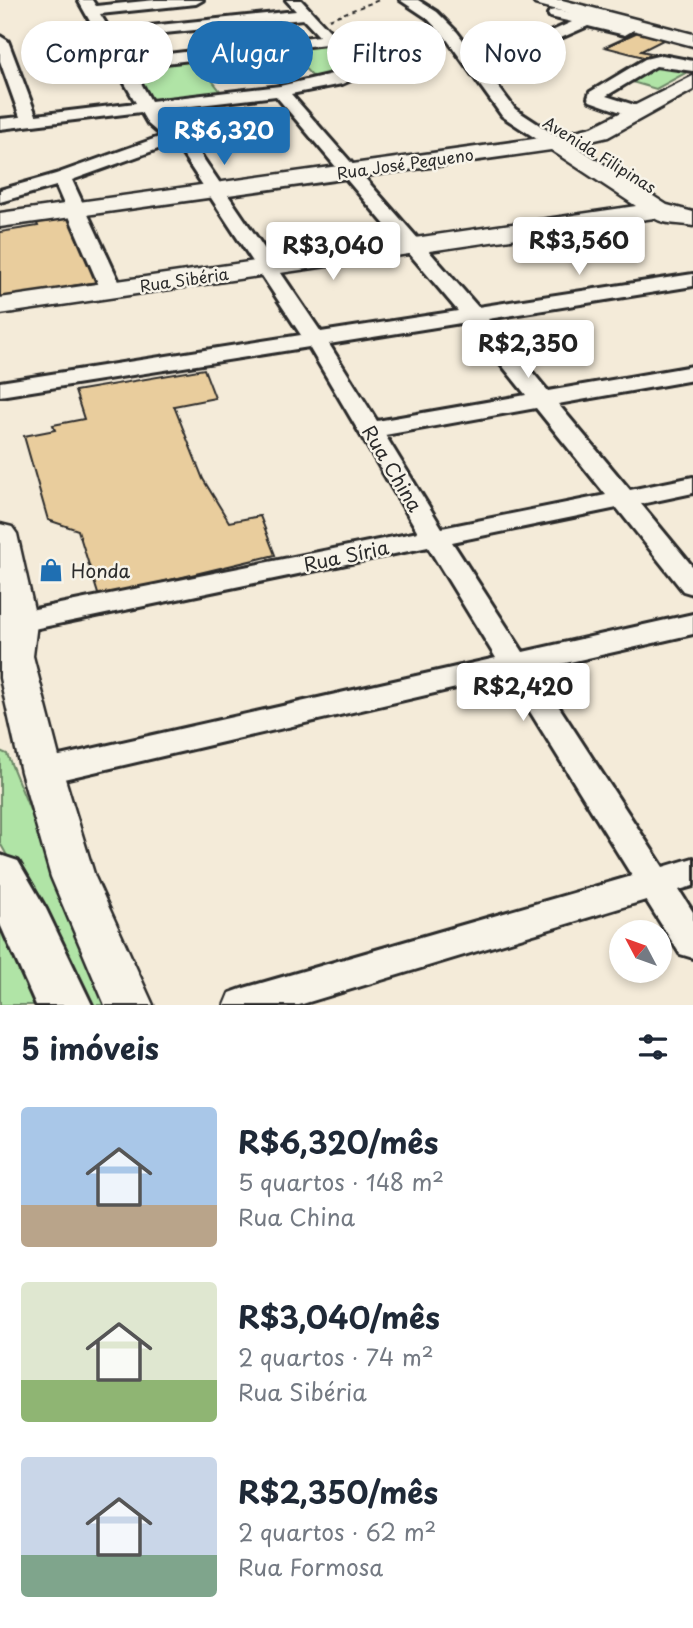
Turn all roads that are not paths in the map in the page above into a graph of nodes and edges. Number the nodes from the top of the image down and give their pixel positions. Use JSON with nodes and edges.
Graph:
{"nodes":[{"id":1,"x":196,"y":0,"type":"edge"},
{"id":2,"x":314,"y":0,"type":"edge"},
{"id":3,"x":407,"y":0,"type":"edge"},
{"id":4,"x":541,"y":0,"type":"edge"},
{"id":5,"x":88,"y":5,"type":"edge"},
{"id":6,"x":565,"y":5,"type":"edge"},
{"id":7,"x":302,"y":10,"type":"edge"},
{"id":8,"x":592,"y":19,"type":"junction"},
{"id":9,"x":97,"y":21,"type":"edge"},
{"id":10,"x":173,"y":26,"type":"edge"},
{"id":11,"x":687,"y":27,"type":"edge"},
{"id":12,"x":566,"y":34,"type":"edge"},
{"id":13,"x":327,"y":37,"type":"edge"},
{"id":14,"x":327,"y":39,"type":"edge"},
{"id":15,"x":693,"y":40,"type":"edge"},
{"id":16,"x":0,"y":41,"type":"edge"},
{"id":17,"x":173,"y":58,"type":"edge"},
{"id":18,"x":693,"y":66,"type":"edge"},
{"id":19,"x":327,"y":82,"type":"edge"},
{"id":20,"x":693,"y":82,"type":"edge"},
{"id":21,"x":133,"y":84,"type":"edge"},
{"id":22,"x":280,"y":91,"type":"junction"},
{"id":23,"x":666,"y":97,"type":"junction"},
{"id":24,"x":146,"y":106,"type":"junction"},
{"id":25,"x":693,"y":108,"type":"edge"},
{"id":26,"x":639,"y":112,"type":"junction"},
{"id":27,"x":30,"y":120,"type":"junction"},
{"id":28,"x":0,"y":124,"type":"edge"},
{"id":29,"x":175,"y":137,"type":"junction"},
{"id":30,"x":566,"y":141,"type":"junction"},
{"id":31,"x":349,"y":171,"type":"junction"},
{"id":32,"x":62,"y":178,"type":"junction"},
{"id":33,"x":218,"y":190,"type":"junction"},
{"id":34,"x":0,"y":196,"type":"edge"},
{"id":35,"x":663,"y":203,"type":"junction"},
{"id":36,"x":76,"y":210,"type":"junction"},
{"id":37,"x":693,"y":211,"type":"edge"},
{"id":38,"x":693,"y":219,"type":"edge"},
{"id":39,"x":0,"y":220,"type":"edge"},
{"id":40,"x":693,"y":232,"type":"edge"},
{"id":41,"x":414,"y":247,"type":"junction"},
{"id":42,"x":267,"y":267,"type":"junction"},
{"id":43,"x":693,"y":280,"type":"edge"},
{"id":44,"x":112,"y":290,"type":"junction"},
{"id":45,"x":0,"y":306,"type":"edge"},
{"id":46,"x":473,"y":315,"type":"junction"},
{"id":47,"x":315,"y":339,"type":"junction"},
{"id":48,"x":693,"y":373,"type":"edge"},
{"id":49,"x":0,"y":389,"type":"edge"},
{"id":50,"x":542,"y":400,"type":"junction"},
{"id":51,"x":370,"y":430,"type":"junction"},
{"id":52,"x":693,"y":485,"type":"edge"},
{"id":53,"x":624,"y":499,"type":"junction"},
{"id":54,"x":0,"y":534,"type":"edge"},
{"id":55,"x":434,"y":536,"type":"junction"},
{"id":56,"x":693,"y":585,"type":"edge"},
{"id":57,"x":693,"y":624,"type":"edge"},
{"id":58,"x":8,"y":636,"type":"edge"},
{"id":59,"x":516,"y":664,"type":"junction"},
{"id":60,"x":42,"y":772,"type":"junction"},
{"id":61,"x":693,"y":872,"type":"edge"},
{"id":62,"x":0,"y":875,"type":"edge"},
{"id":63,"x":655,"y":882,"type":"junction"},
{"id":64,"x":693,"y":943,"type":"edge"},
{"id":65,"x":64,"y":1005,"type":"edge"},
{"id":66,"x":129,"y":1005,"type":"edge"},
{"id":67,"x":244,"y":1005,"type":"edge"}],
"edges":[{"from":1,"to":5,"type":"street"},
{"from":2,"to":7,"type":"street"},
{"from":3,"to":30,"type":"street","name":"Avenida Filipinas"},
{"from":4,"to":6,"type":"main road"},
{"from":5,"to":9,"type":"street","name":"Rua China"},
{"from":6,"to":8,"type":"main road"},
{"from":6,"to":11,"type":"main road"},
{"from":7,"to":10,"type":"street"},
{"from":7,"to":13,"type":"street"},
{"from":8,"to":12,"type":"lane"},
{"from":8,"to":15,"type":"main road"},
{"from":14,"to":17,"type":"street"},
{"from":16,"to":27,"type":"street"},
{"from":18,"to":26,"type":"street"},
{"from":19,"to":22,"type":"street"},
{"from":20,"to":23,"type":"main road","name":"Rua José Pequeno"},
{"from":21,"to":24,"type":"street","name":"Rua China"},
{"from":22,"to":24,"type":"street"},
{"from":22,"to":31,"type":"street"},
{"from":23,"to":25,"type":"main road"},
{"from":23,"to":26,"type":"main road","name":"Rua José Pequeno"},
{"from":24,"to":27,"type":"street"},
{"from":24,"to":29,"type":"street","name":"Rua China"},
{"from":26,"to":30,"type":"main road","name":"Rua José Pequeno"},
{"from":27,"to":28,"type":"street"},
{"from":29,"to":32,"type":"street"},
{"from":29,"to":33,"type":"street","name":"Rua China"},
{"from":30,"to":31,"type":"main road","name":"Rua José Pequeno"},
{"from":30,"to":35,"type":"main road","name":"Avenida Filipinas"},
{"from":31,"to":33,"type":"main road","name":"Rua José Pequeno"},
{"from":31,"to":41,"type":"street"},
{"from":32,"to":34,"type":"street"},
{"from":32,"to":36,"type":"street"},
{"from":33,"to":36,"type":"main road","name":"Rua José Pequeno"},
{"from":33,"to":42,"type":"street","name":"Rua China"},
{"from":35,"to":37,"type":"main road","name":"Avenida Filipinas"},
{"from":35,"to":38,"type":"main road"},
{"from":35,"to":40,"type":"main road","name":"Avenida Filipinas"},
{"from":35,"to":41,"type":"main road","name":"Rua Sibéria"},
{"from":36,"to":39,"type":"main road","name":"Rua José Pequeno"},
{"from":36,"to":44,"type":"street"},
{"from":41,"to":42,"type":"main road","name":"Rua Sibéria"},
{"from":41,"to":46,"type":"street"},
{"from":42,"to":44,"type":"main road","name":"Rua Sibéria"},
{"from":42,"to":47,"type":"street","name":"Rua China"},
{"from":43,"to":46,"type":"street"},
{"from":44,"to":45,"type":"main road","name":"Rua Sibéria"},
{"from":46,"to":47,"type":"street"},
{"from":46,"to":50,"type":"street"},
{"from":47,"to":49,"type":"street"},
{"from":47,"to":51,"type":"street","name":"Rua China"},
{"from":48,"to":50,"type":"street"},
{"from":50,"to":51,"type":"street"},
{"from":50,"to":53,"type":"street"},
{"from":51,"to":55,"type":"street","name":"Rua China"},
{"from":52,"to":53,"type":"street","name":"Rua Síria"},
{"from":53,"to":55,"type":"street","name":"Rua Síria"},
{"from":53,"to":56,"type":"street"},
{"from":54,"to":58,"type":"main road"},
{"from":55,"to":58,"type":"street","name":"Rua Síria"},
{"from":55,"to":59,"type":"street","name":"Rua China"},
{"from":57,"to":59,"type":"street"},
{"from":58,"to":60,"type":"main road"},
{"from":59,"to":60,"type":"street"},
{"from":59,"to":63,"type":"street","name":"Rua China"},
{"from":60,"to":66,"type":"main road"},
{"from":61,"to":63,"type":"street"},
{"from":62,"to":65,"type":"highway"},
{"from":63,"to":64,"type":"street","name":"Rua China"},
{"from":63,"to":67,"type":"street"}]}
